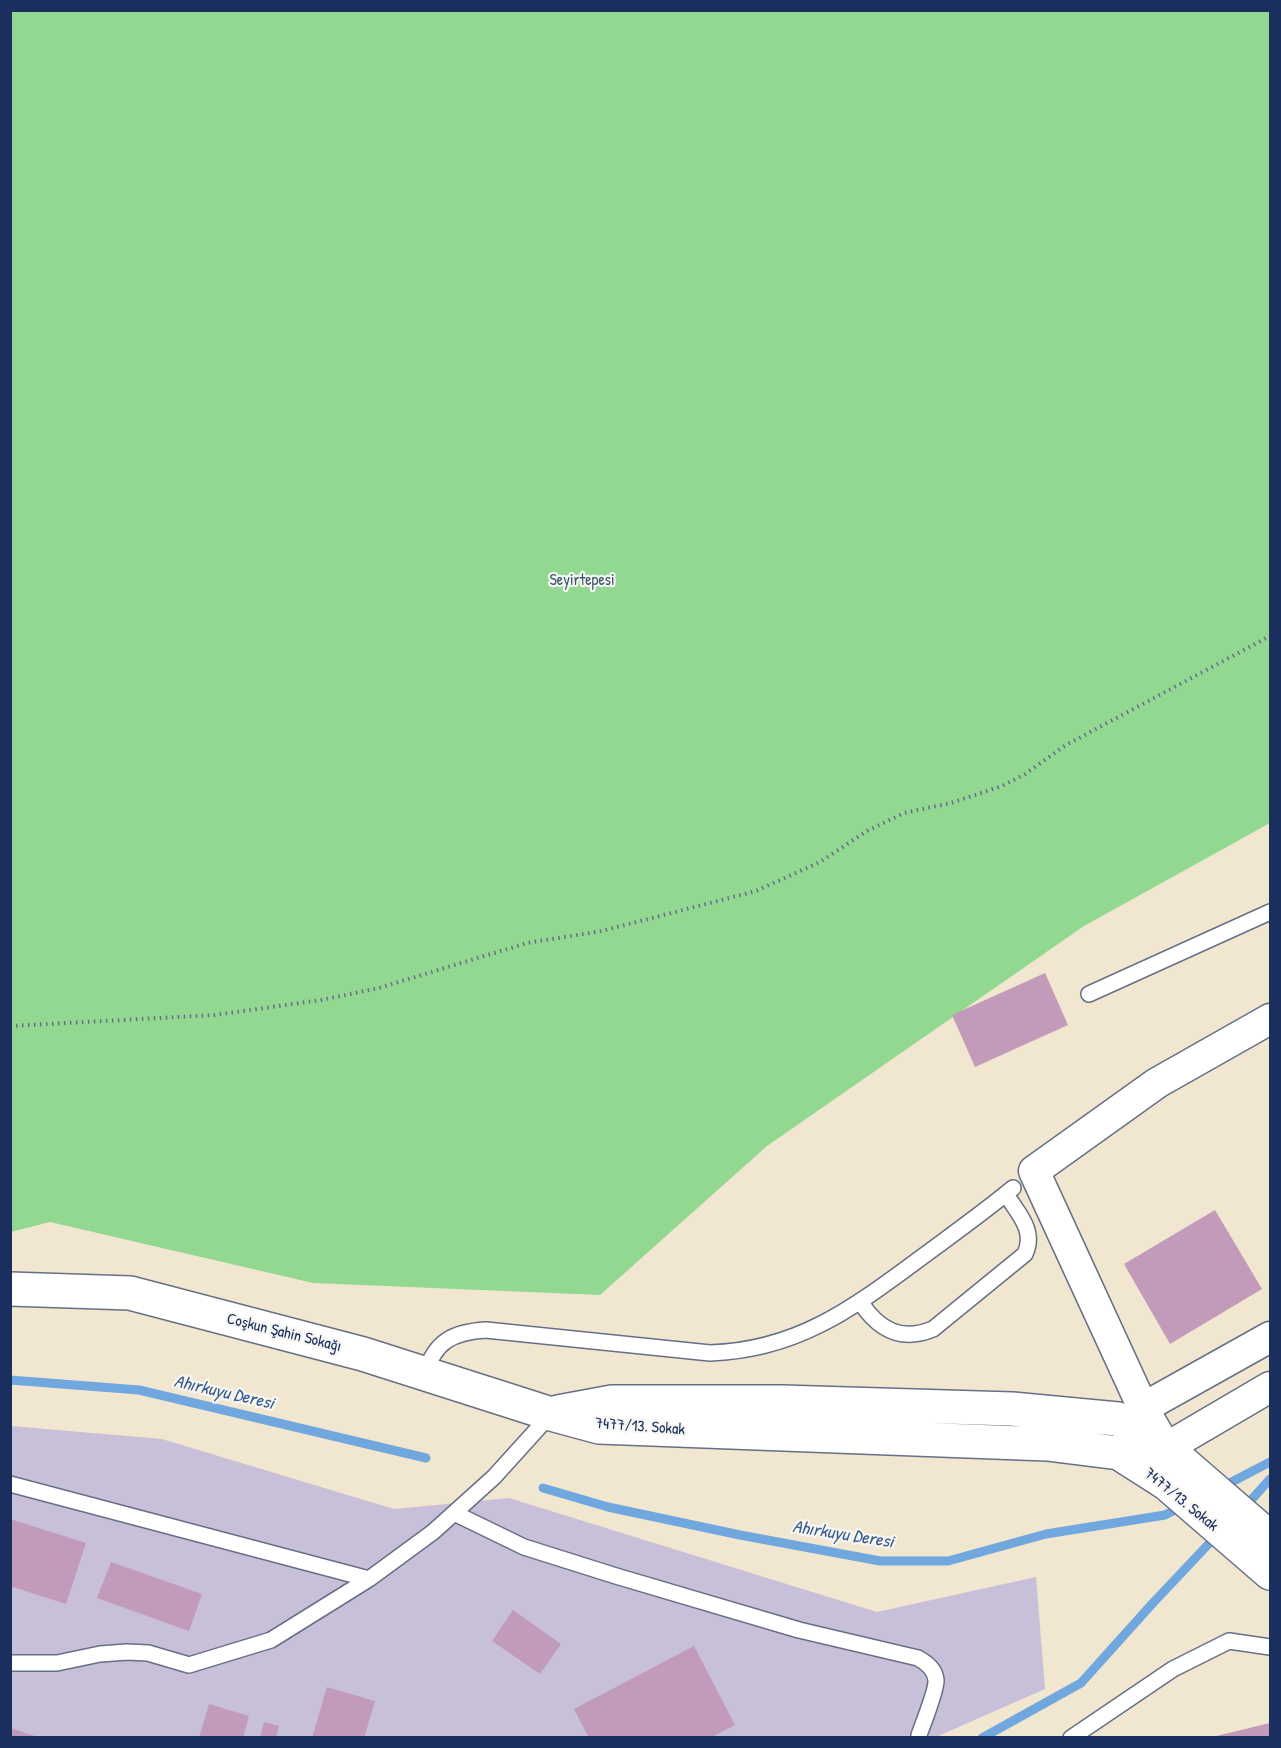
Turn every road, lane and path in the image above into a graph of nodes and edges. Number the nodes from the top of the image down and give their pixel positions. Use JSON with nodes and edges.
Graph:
{"nodes":[{"id":1,"x":1270,"y":636,"type":"edge"},
{"id":2,"x":1270,"y":912,"type":"edge"},
{"id":3,"x":1089,"y":994,"type":"dead end"},
{"id":4,"x":1270,"y":1019,"type":"edge"},
{"id":5,"x":10,"y":1026,"type":"edge"},
{"id":6,"x":1270,"y":1042,"type":"edge"},
{"id":7,"x":1221,"y":1047,"type":"junction"},
{"id":8,"x":10,"y":1289,"type":"edge"},
{"id":9,"x":861,"y":1303,"type":"junction"},
{"id":10,"x":1270,"y":1337,"type":"edge"},
{"id":11,"x":425,"y":1374,"type":"junction"},
{"id":12,"x":1270,"y":1387,"type":"edge"},
{"id":13,"x":1143,"y":1408,"type":"junction"},
{"id":14,"x":551,"y":1414,"type":"junction"},
{"id":15,"x":1166,"y":1448,"type":"junction"},
{"id":16,"x":1179,"y":1477,"type":"junction"},
{"id":17,"x":10,"y":1484,"type":"edge"},
{"id":18,"x":454,"y":1513,"type":"junction"},
{"id":19,"x":1265,"y":1557,"type":"edge"},
{"id":20,"x":369,"y":1579,"type":"junction"},
{"id":21,"x":1270,"y":1647,"type":"edge"},
{"id":22,"x":10,"y":1663,"type":"edge"},
{"id":23,"x":919,"y":1735,"type":"dead end"},
{"id":24,"x":1071,"y":1737,"type":"edge"}],
"edges":[{"from":1,"to":5,"type":"path"},
{"from":2,"to":3,"type":"lane"},
{"from":4,"to":7,"type":"street"},
{"from":6,"to":7,"type":"street"},
{"from":7,"to":13,"type":"street"},
{"from":8,"to":11,"type":"street","name":"Coşkun Şahin Sokağı"},
{"from":9,"to":9,"type":"lane"},
{"from":9,"to":11,"type":"lane"},
{"from":10,"to":13,"type":"street"},
{"from":11,"to":14,"type":"street","name":"Coşkun Şahin Sokağı"},
{"from":12,"to":15,"type":"street"},
{"from":13,"to":15,"type":"street"},
{"from":14,"to":15,"type":"street","name":"7477/13. Sokak"},
{"from":14,"to":16,"type":"street","name":"7477/13. Sokak"},
{"from":14,"to":18,"type":"lane"},
{"from":15,"to":16,"type":"street","name":"7477/13. Sokak"},
{"from":16,"to":19,"type":"street","name":"7477/13. Sokak"},
{"from":17,"to":20,"type":"lane"},
{"from":18,"to":20,"type":"lane"},
{"from":18,"to":23,"type":"lane"},
{"from":20,"to":22,"type":"lane"},
{"from":21,"to":24,"type":"lane"}]}
